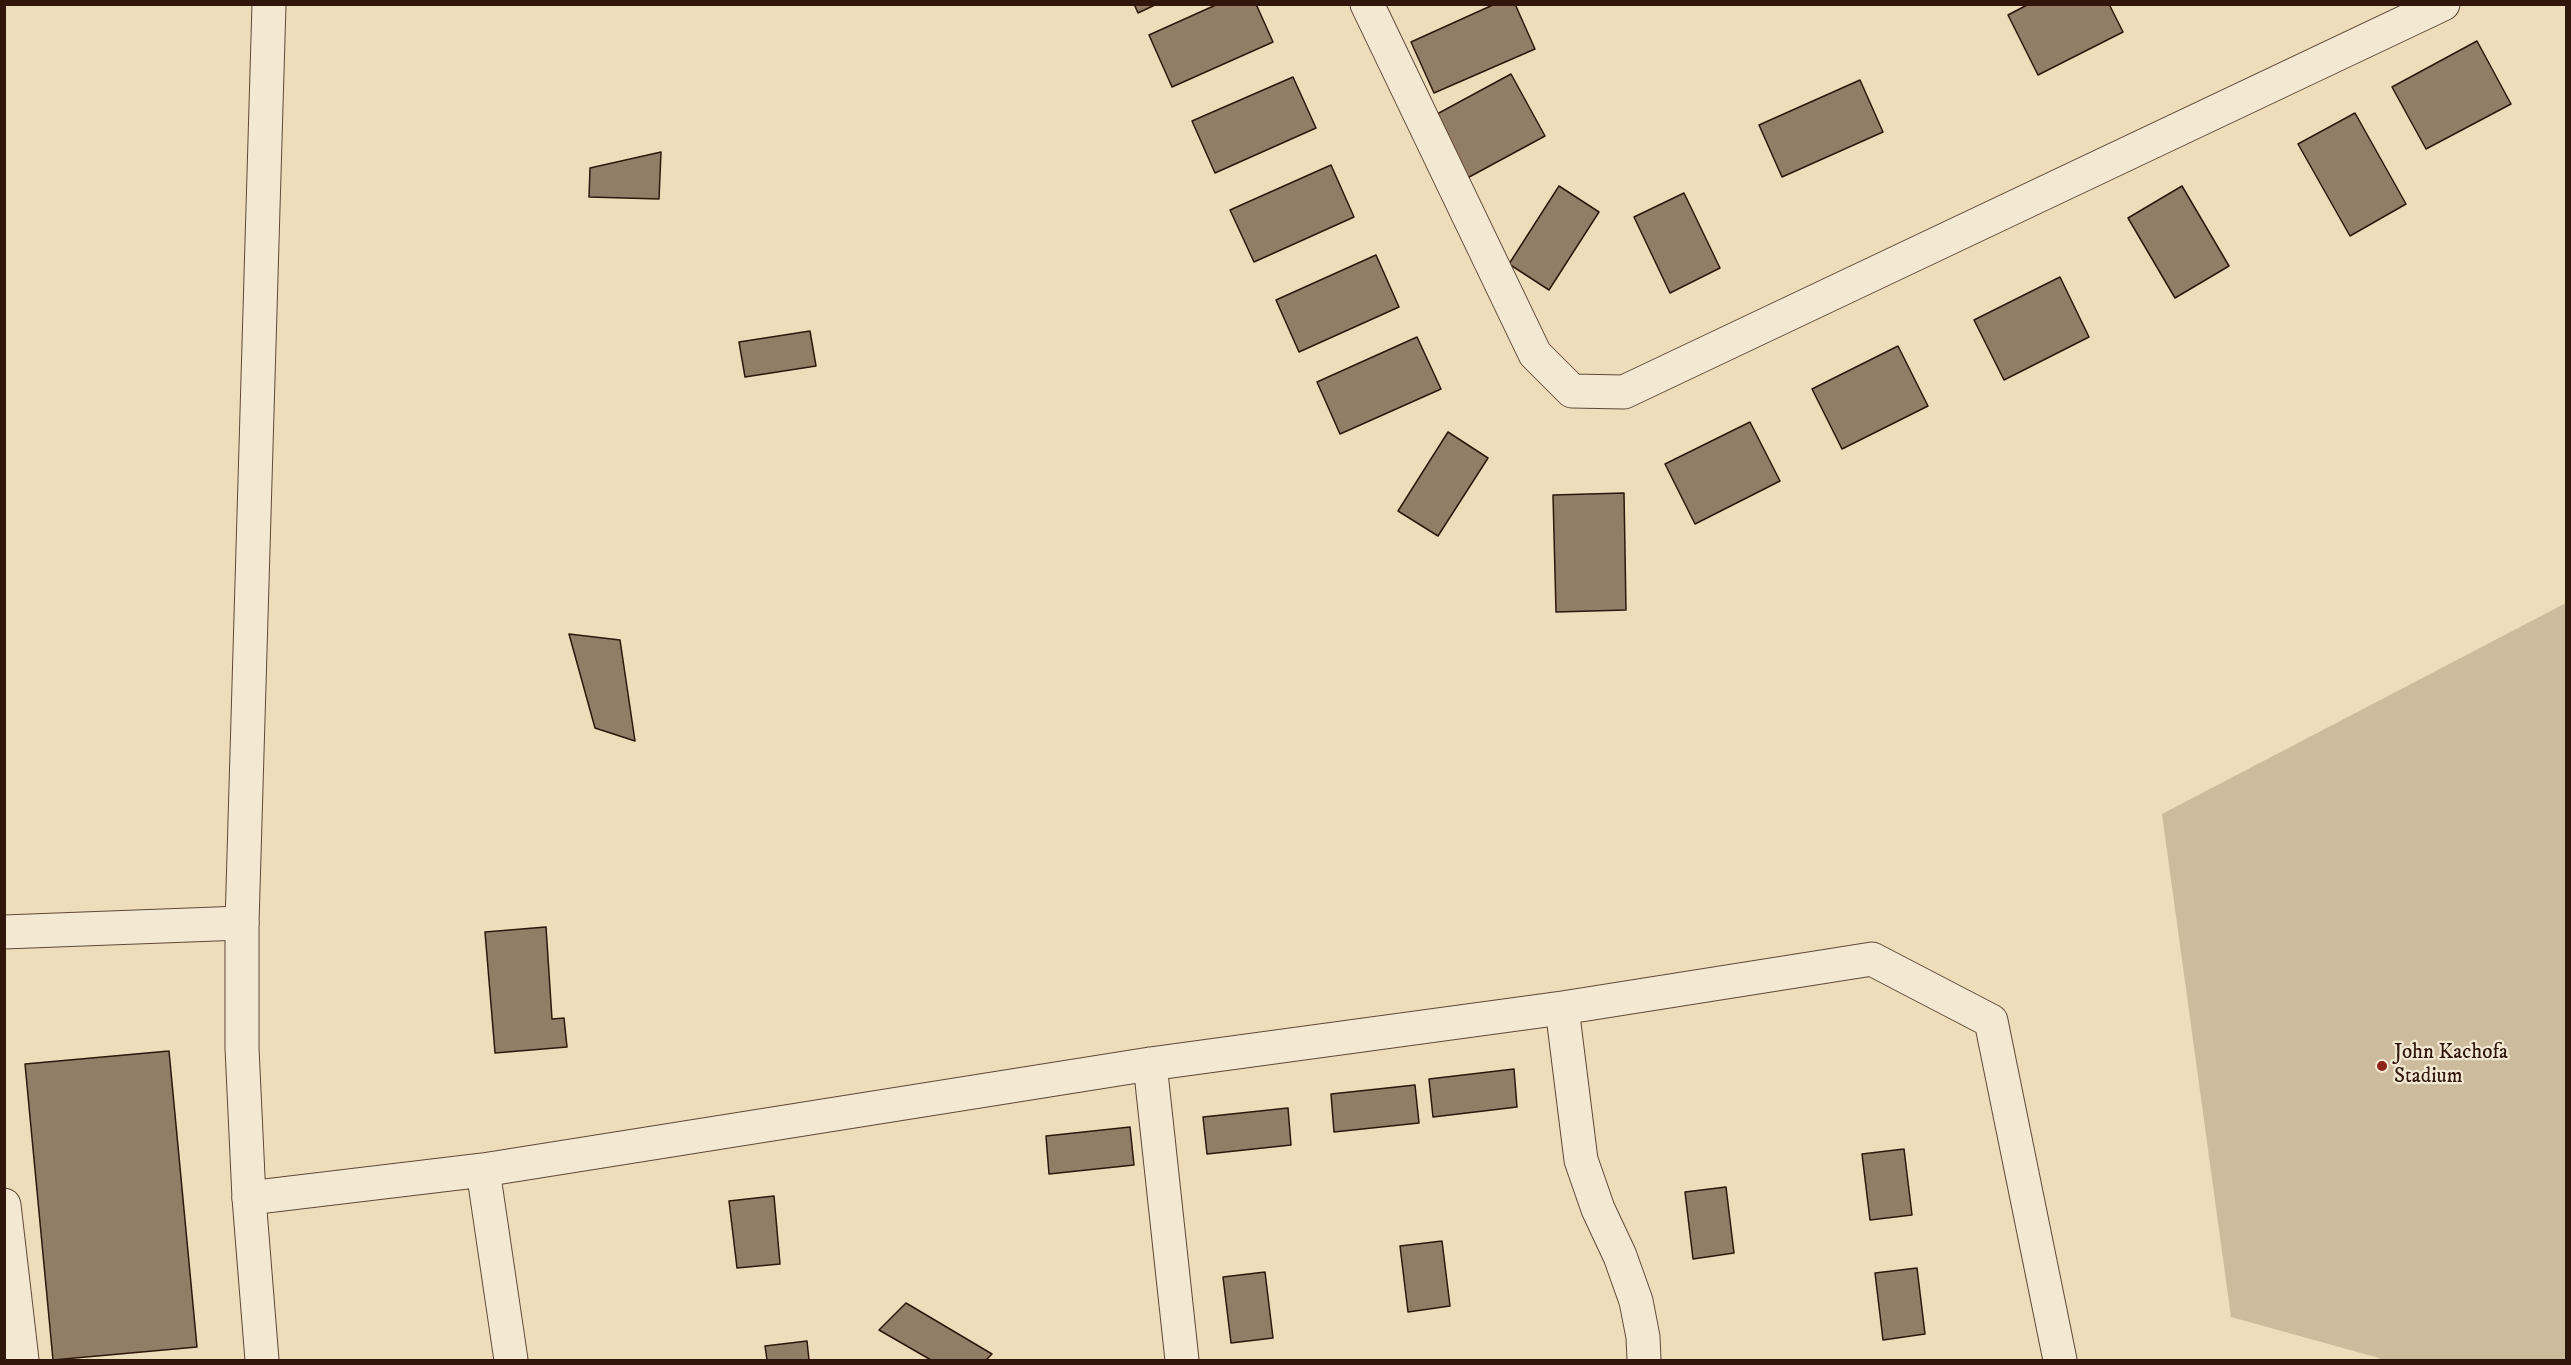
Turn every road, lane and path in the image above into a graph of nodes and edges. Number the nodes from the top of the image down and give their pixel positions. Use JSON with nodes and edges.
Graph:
{"nodes":[{"id":1,"x":269,"y":4,"type":"edge"},
{"id":2,"x":1367,"y":4,"type":"edge"},
{"id":3,"x":2443,"y":4,"type":"edge"},
{"id":4,"x":242,"y":923,"type":"junction"},
{"id":5,"x":4,"y":932,"type":"edge"},
{"id":6,"x":1562,"y":1008,"type":"junction"},
{"id":7,"x":1150,"y":1064,"type":"junction"},
{"id":8,"x":483,"y":1170,"type":"junction"},
{"id":9,"x":249,"y":1198,"type":"junction"},
{"id":10,"x":4,"y":1205,"type":"edge"},
{"id":11,"x":22,"y":1360,"type":"edge"},
{"id":12,"x":262,"y":1360,"type":"edge"},
{"id":13,"x":511,"y":1360,"type":"edge"},
{"id":14,"x":1182,"y":1360,"type":"edge"},
{"id":15,"x":1644,"y":1360,"type":"edge"},
{"id":16,"x":2060,"y":1360,"type":"edge"}],
"edges":[{"from":1,"to":4,"type":"street"},
{"from":2,"to":3,"type":"street"},
{"from":4,"to":5,"type":"street"},
{"from":4,"to":9,"type":"street"},
{"from":6,"to":7,"type":"street"},
{"from":6,"to":15,"type":"street"},
{"from":6,"to":16,"type":"street"},
{"from":7,"to":8,"type":"street"},
{"from":7,"to":14,"type":"street"},
{"from":8,"to":9,"type":"street"},
{"from":8,"to":13,"type":"street"},
{"from":9,"to":12,"type":"street"},
{"from":10,"to":11,"type":"street"}]}
